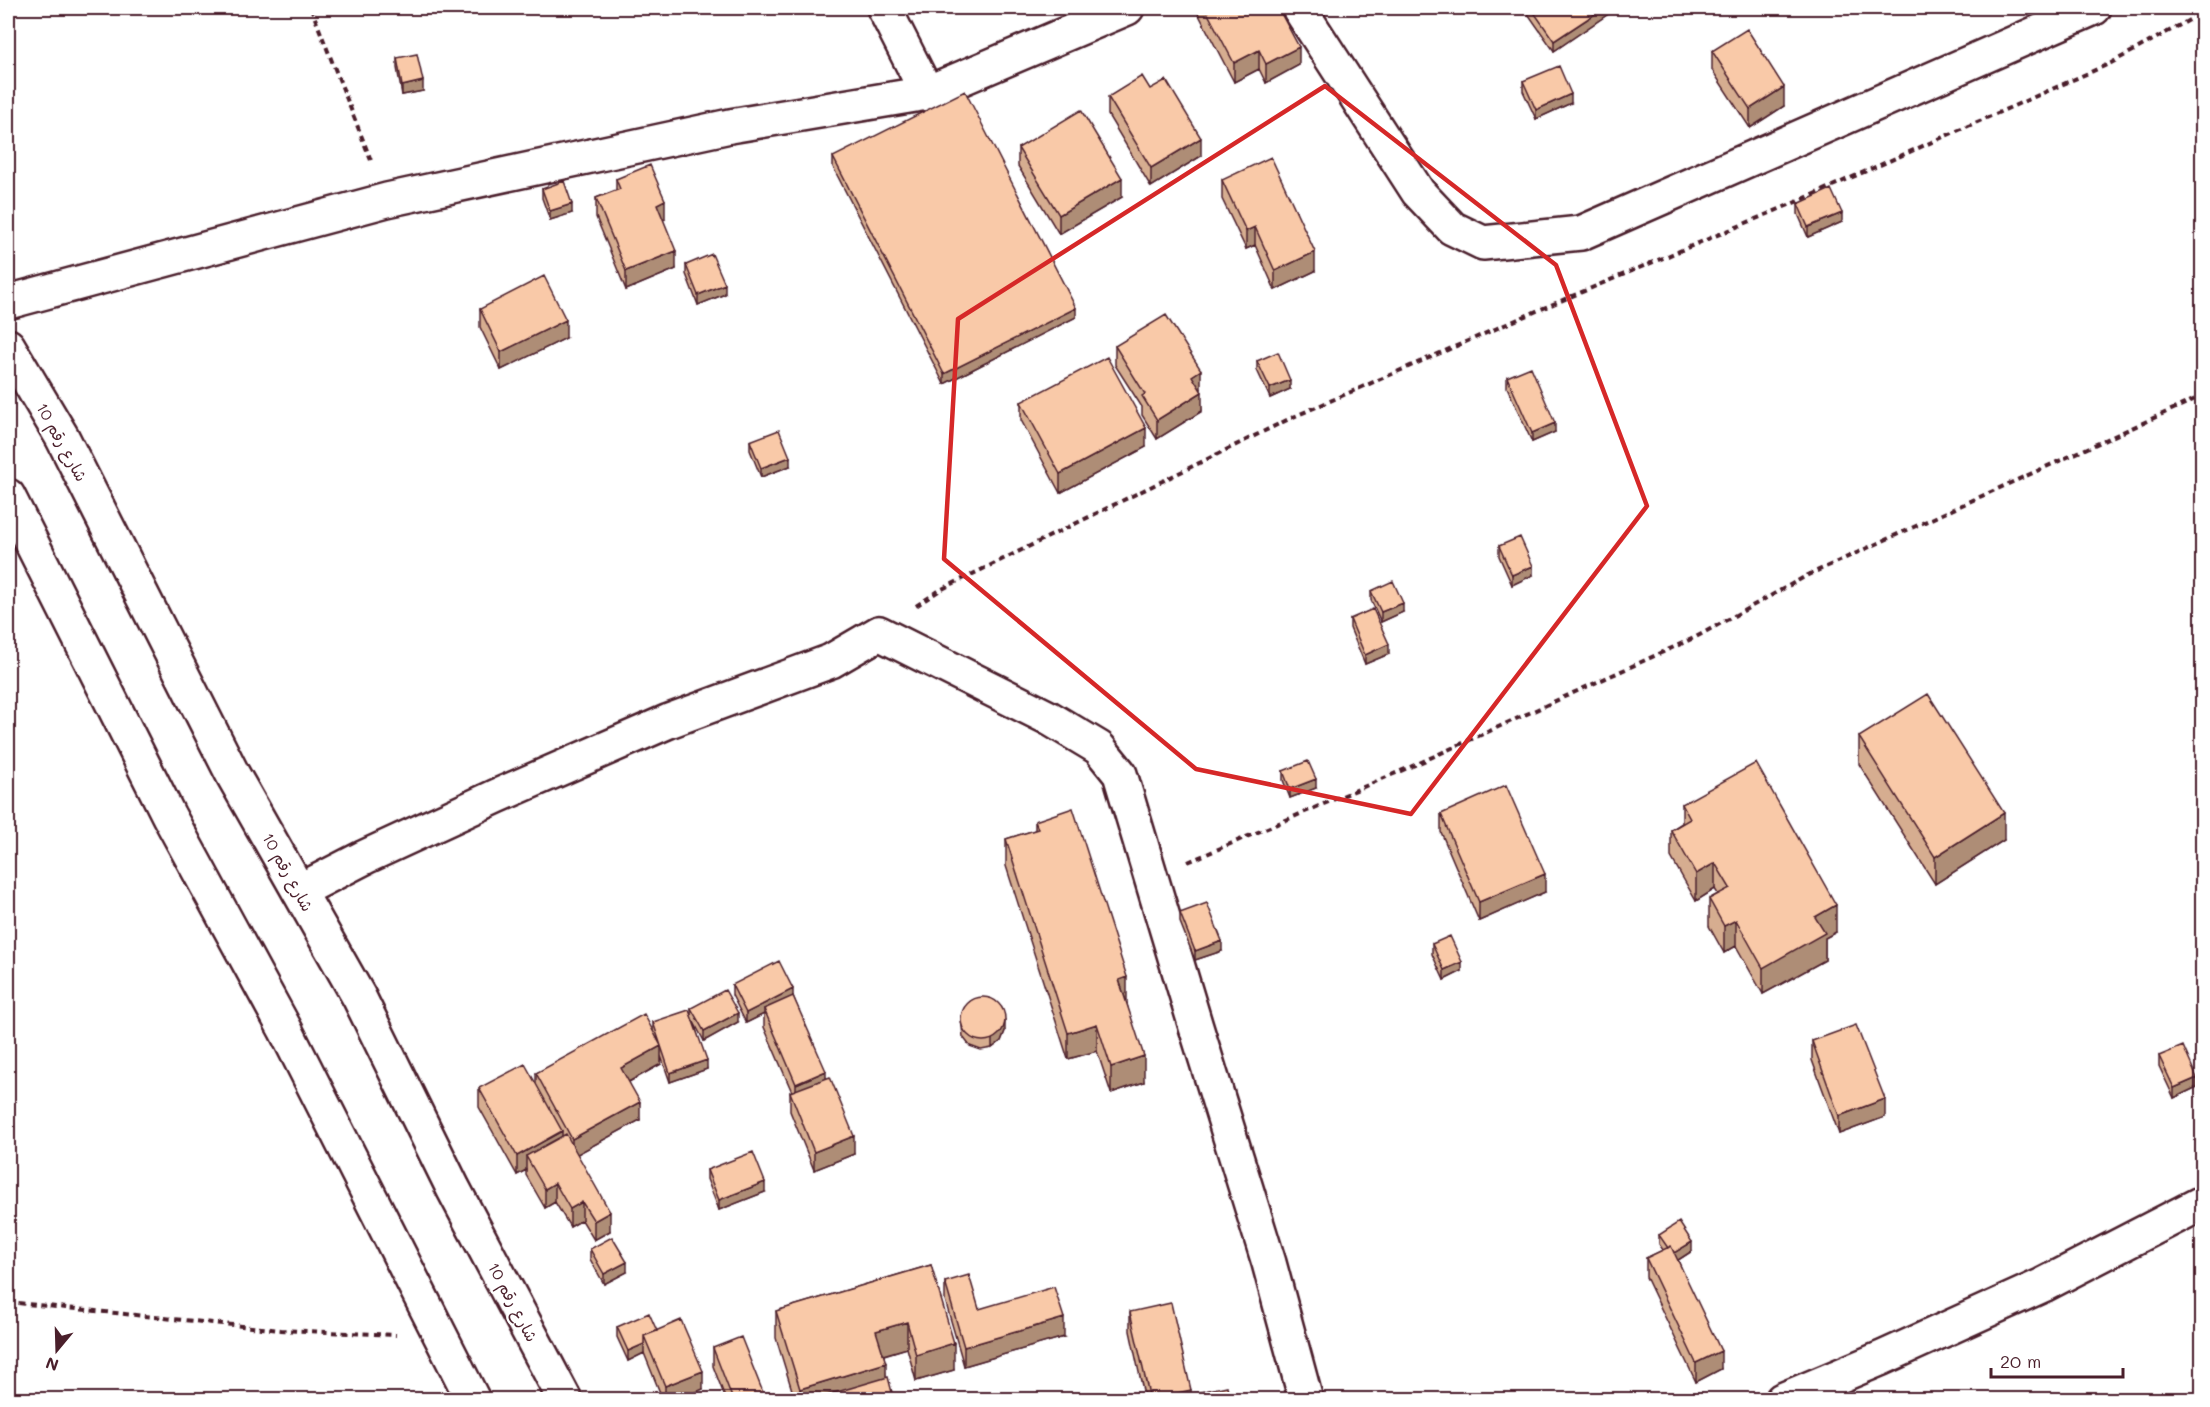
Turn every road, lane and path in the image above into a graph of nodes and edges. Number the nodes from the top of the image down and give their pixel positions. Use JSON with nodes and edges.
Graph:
{"nodes":[{"id":1,"x":311,"y":8,"type":"edge"},
{"id":2,"x":885,"y":8,"type":"edge"},
{"id":3,"x":1127,"y":8,"type":"edge"},
{"id":4,"x":1299,"y":8,"type":"edge"},
{"id":5,"x":2094,"y":8,"type":"edge"},
{"id":6,"x":2202,"y":14,"type":"edge"},
{"id":7,"x":927,"y":93,"type":"junction"},
{"id":8,"x":387,"y":201,"type":"junction"},
{"id":9,"x":8,"y":302,"type":"edge"},
{"id":10,"x":8,"y":346,"type":"edge"},
{"id":11,"x":2202,"y":396,"type":"edge"},
{"id":12,"x":8,"y":496,"type":"edge"},
{"id":13,"x":879,"y":633,"type":"junction"},
{"id":14,"x":1152,"y":878,"type":"junction"},
{"id":15,"x":299,"y":891,"type":"junction"},
{"id":16,"x":2202,"y":1203,"type":"edge"},
{"id":17,"x":8,"y":1302,"type":"edge"},
{"id":18,"x":442,"y":1336,"type":"junction"},
{"id":19,"x":473,"y":1400,"type":"edge"},
{"id":20,"x":565,"y":1400,"type":"edge"},
{"id":21,"x":1306,"y":1400,"type":"edge"},
{"id":22,"x":1782,"y":1400,"type":"edge"}],
"edges":[{"from":1,"to":8,"type":"path"},
{"from":2,"to":7,"type":"street"},
{"from":3,"to":7,"type":"street"},
{"from":4,"to":5,"type":"street"},
{"from":6,"to":13,"type":"path"},
{"from":7,"to":8,"type":"street"},
{"from":8,"to":9,"type":"street"},
{"from":10,"to":15,"type":"street","name":"شارع رقم 10"},
{"from":11,"to":14,"type":"path"},
{"from":12,"to":18,"type":"street"},
{"from":13,"to":14,"type":"street"},
{"from":13,"to":15,"type":"street"},
{"from":14,"to":21,"type":"street"},
{"from":15,"to":20,"type":"street","name":"شارع رقم 10"},
{"from":16,"to":22,"type":"street"},
{"from":17,"to":18,"type":"path"},
{"from":18,"to":19,"type":"street"}]}
